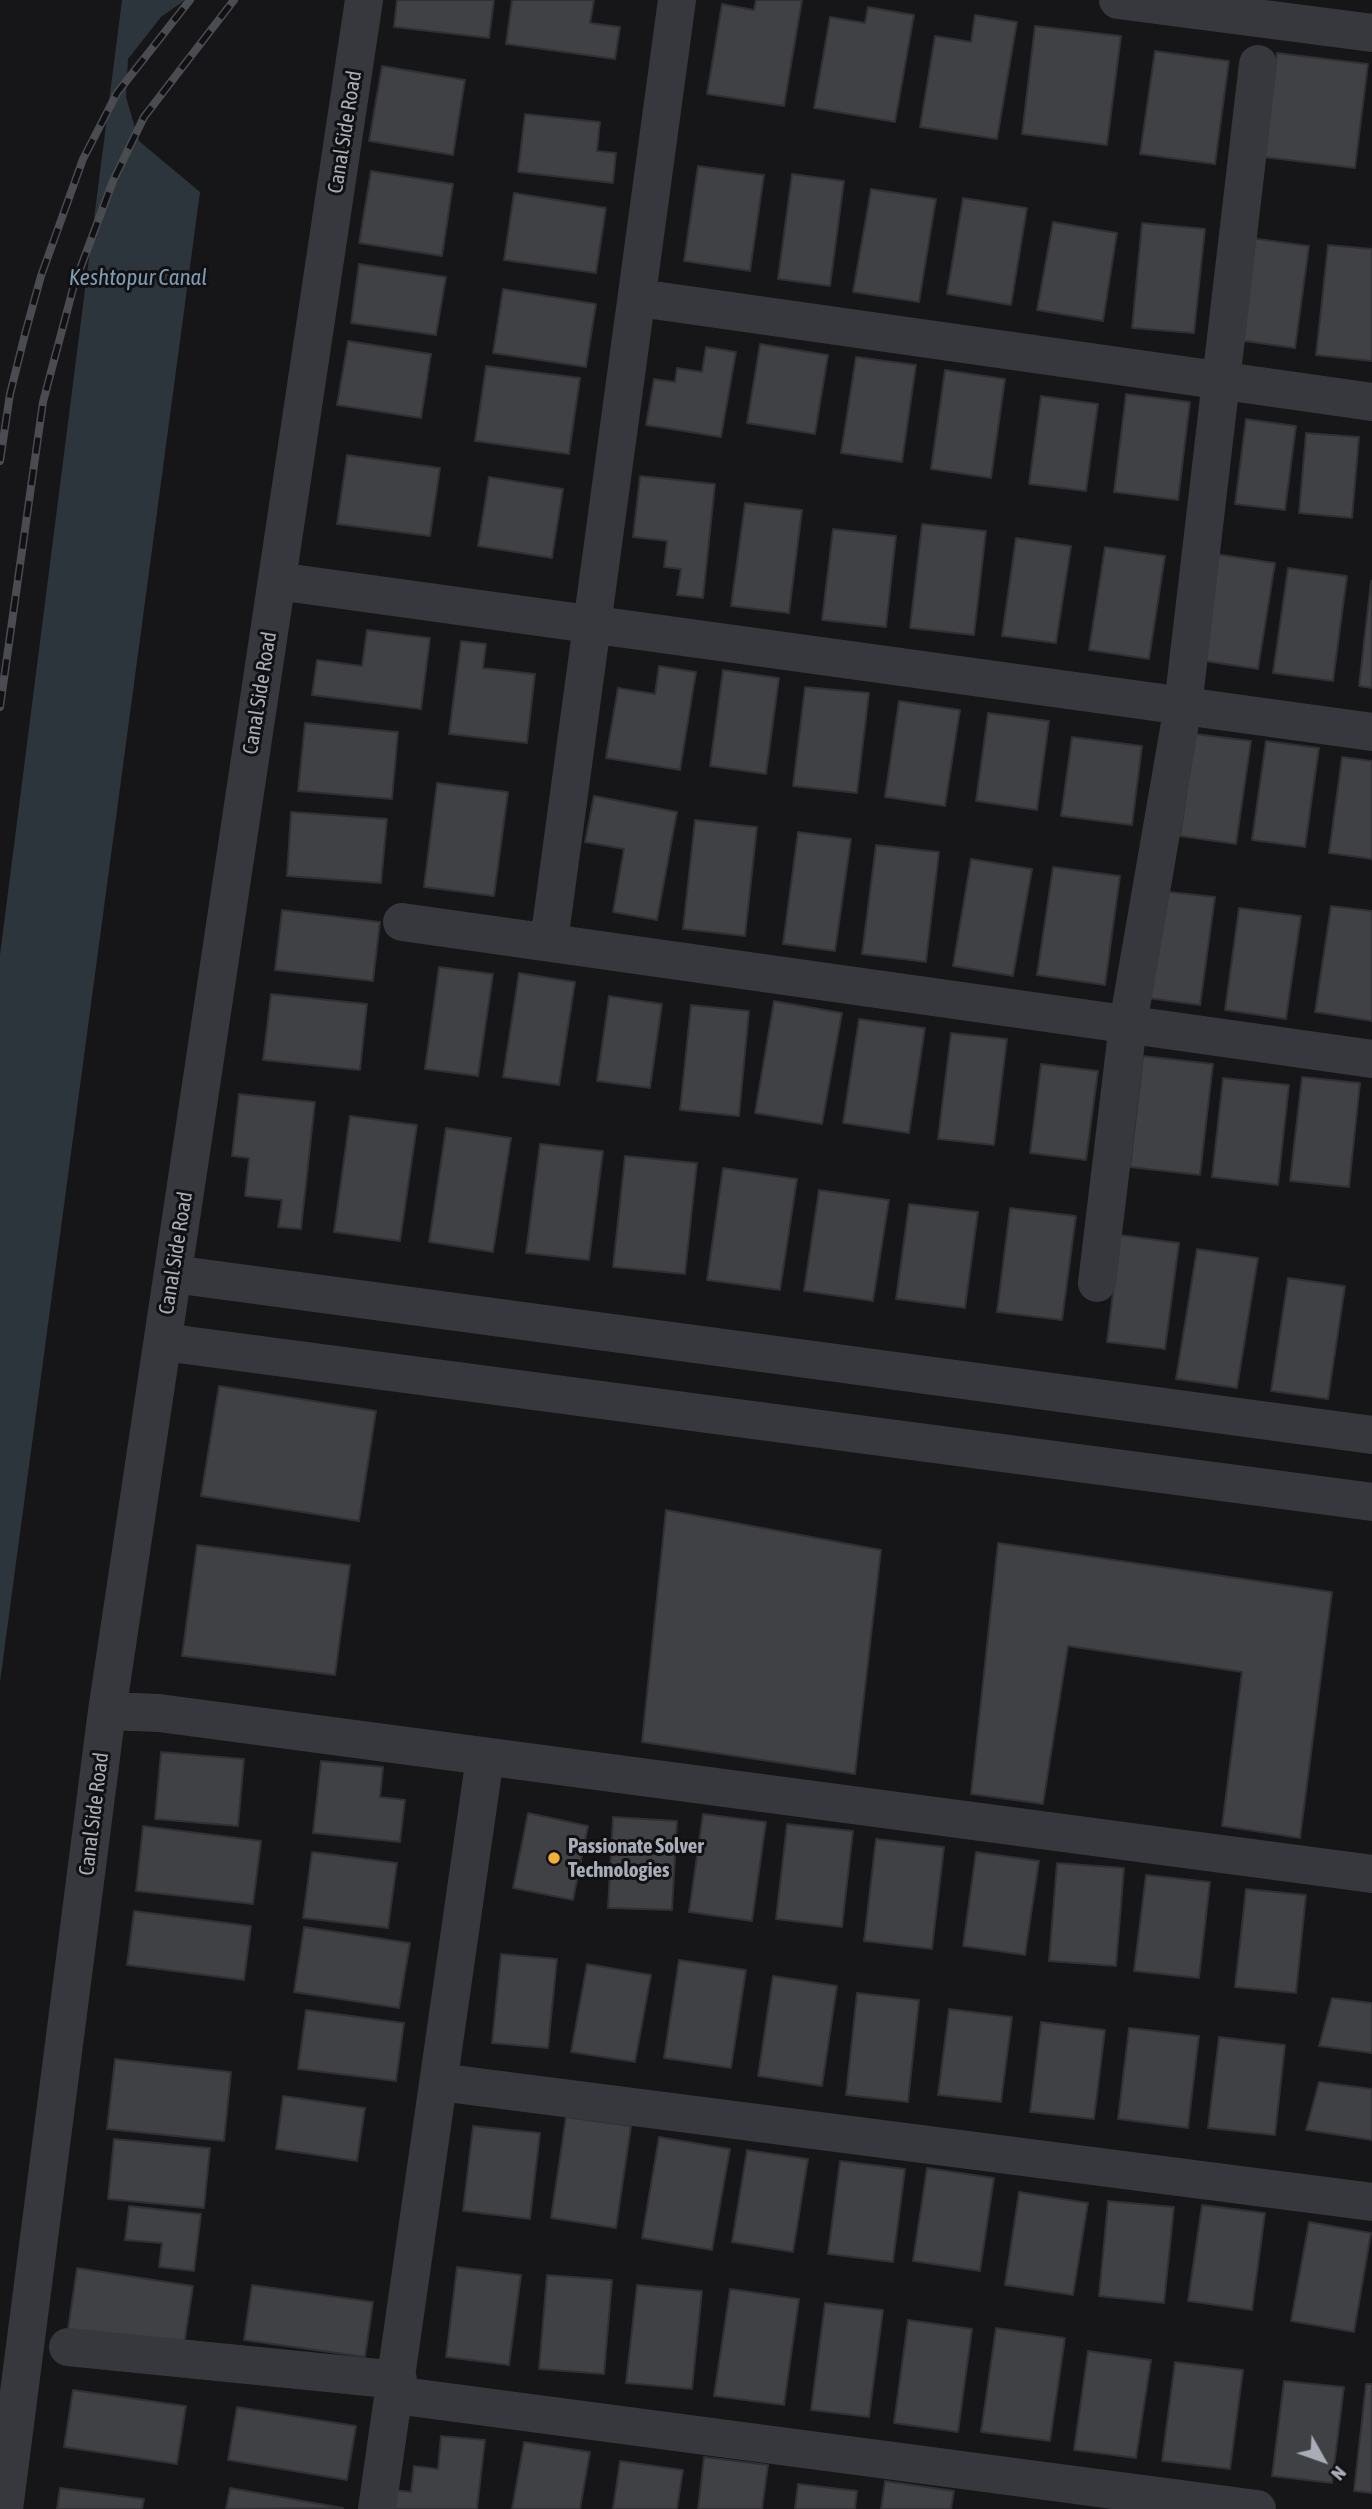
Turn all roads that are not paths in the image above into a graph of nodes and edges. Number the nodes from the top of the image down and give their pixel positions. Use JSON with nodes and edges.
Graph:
{"nodes":[{"id":1,"x":364,"y":0,"type":"edge"},
{"id":2,"x":677,"y":0,"type":"edge"},
{"id":3,"x":1118,"y":0,"type":"edge"},
{"id":4,"x":1372,"y":33,"type":"edge"},
{"id":5,"x":1258,"y":64,"type":"dead end"},
{"id":6,"x":639,"y":298,"type":"junction"},
{"id":7,"x":1222,"y":381,"type":"junction"},
{"id":8,"x":1372,"y":402,"type":"edge"},
{"id":9,"x":277,"y":581,"type":"junction"},
{"id":10,"x":593,"y":624,"type":"junction"},
{"id":11,"x":1183,"y":706,"type":"junction"},
{"id":12,"x":1372,"y":732,"type":"edge"},
{"id":13,"x":402,"y":922,"type":"dead end"},
{"id":14,"x":549,"y":941,"type":"junction"},
{"id":15,"x":1128,"y":1024,"type":"junction"},
{"id":16,"x":1372,"y":1059,"type":"edge"},
{"id":17,"x":173,"y":1274,"type":"junction"},
{"id":18,"x":1097,"y":1283,"type":"dead end"},
{"id":19,"x":163,"y":1342,"type":"junction"},
{"id":20,"x":1372,"y":1435,"type":"edge"},
{"id":21,"x":1372,"y":1502,"type":"edge"},
{"id":22,"x":107,"y":1711,"type":"junction"},
{"id":23,"x":485,"y":1757,"type":"junction"},
{"id":24,"x":1372,"y":1874,"type":"edge"},
{"id":25,"x":439,"y":2082,"type":"junction"},
{"id":26,"x":1372,"y":2202,"type":"edge"},
{"id":27,"x":68,"y":2347,"type":"dead end"},
{"id":28,"x":396,"y":2387,"type":"junction"},
{"id":29,"x":4,"y":2509,"type":"edge"},
{"id":30,"x":377,"y":2509,"type":"edge"},
{"id":31,"x":1257,"y":2509,"type":"edge"}],
"edges":[{"from":1,"to":9,"type":"street","name":"Canal Side Road"},
{"from":2,"to":6,"type":"street"},
{"from":3,"to":4,"type":"street"},
{"from":5,"to":7,"type":"street"},
{"from":6,"to":7,"type":"street"},
{"from":6,"to":10,"type":"street"},
{"from":7,"to":8,"type":"street"},
{"from":7,"to":11,"type":"street"},
{"from":9,"to":10,"type":"street"},
{"from":9,"to":17,"type":"street","name":"Canal Side Road"},
{"from":10,"to":11,"type":"street"},
{"from":10,"to":14,"type":"street"},
{"from":11,"to":12,"type":"street"},
{"from":11,"to":15,"type":"street"},
{"from":13,"to":14,"type":"street"},
{"from":14,"to":15,"type":"street"},
{"from":15,"to":16,"type":"street"},
{"from":15,"to":18,"type":"street"},
{"from":17,"to":19,"type":"street","name":"Canal Side Road"},
{"from":17,"to":20,"type":"street"},
{"from":19,"to":21,"type":"street"},
{"from":19,"to":22,"type":"street","name":"Canal Side Road"},
{"from":22,"to":23,"type":"street"},
{"from":22,"to":29,"type":"street","name":"Canal Side Road"},
{"from":23,"to":24,"type":"street"},
{"from":23,"to":25,"type":"street"},
{"from":25,"to":26,"type":"street"},
{"from":25,"to":28,"type":"street"},
{"from":27,"to":28,"type":"street"},
{"from":28,"to":30,"type":"street"},
{"from":28,"to":31,"type":"street"}]}
